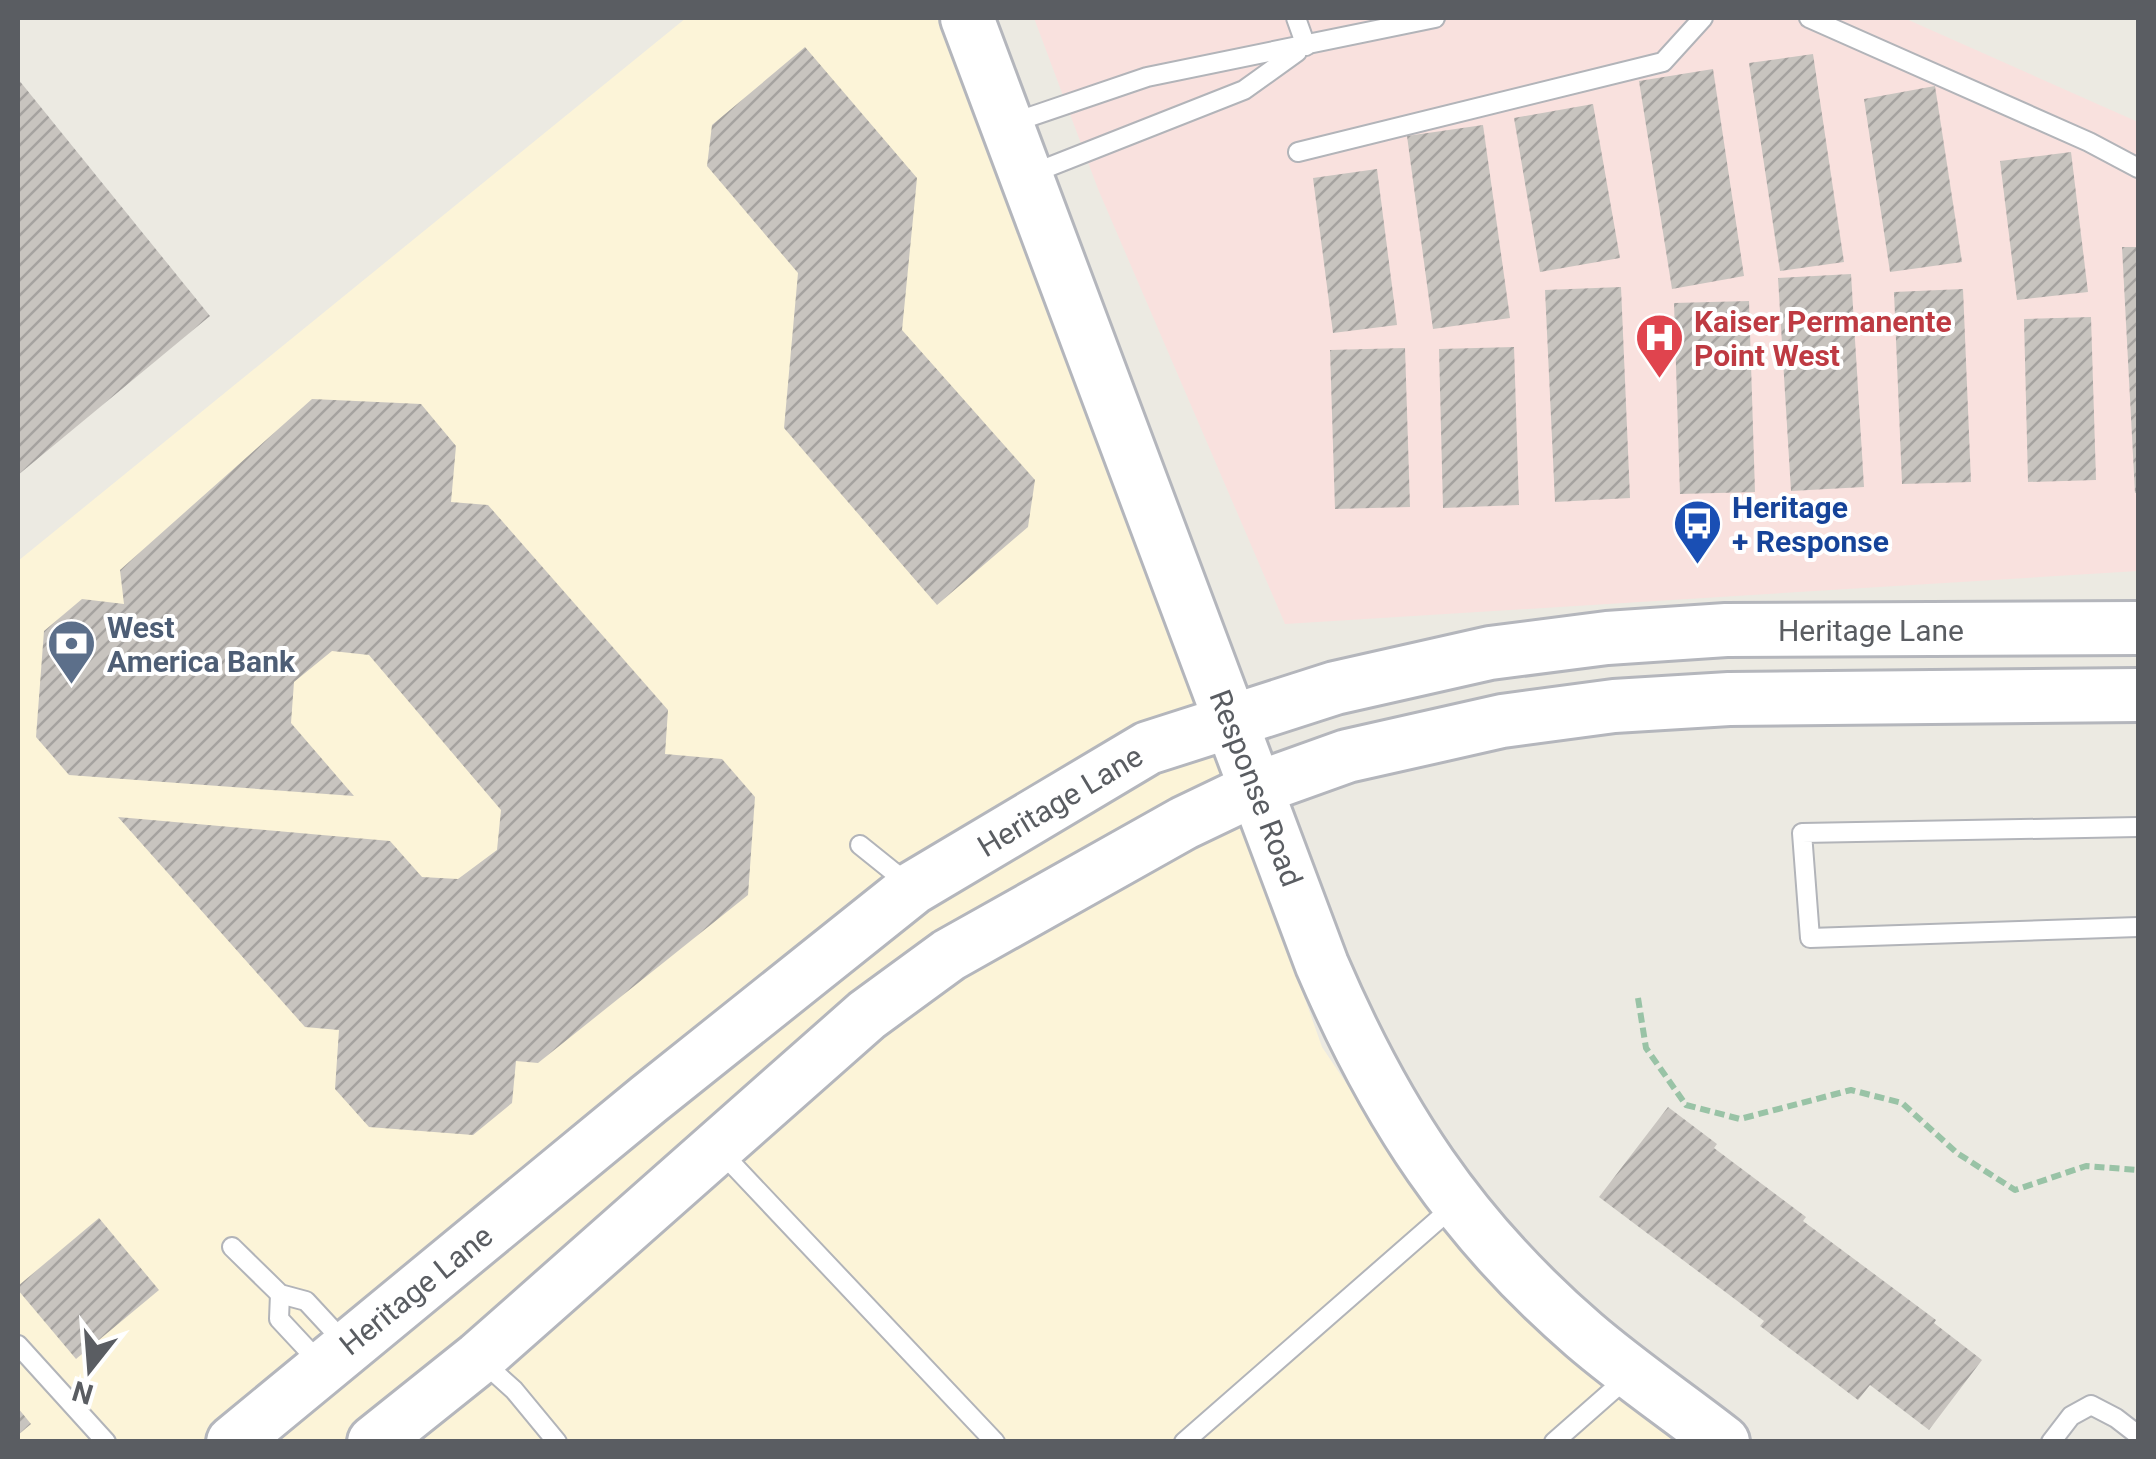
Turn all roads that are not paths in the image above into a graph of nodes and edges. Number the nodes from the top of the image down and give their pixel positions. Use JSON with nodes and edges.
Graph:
{"nodes":[{"id":1,"x":967,"y":18,"type":"edge"},
{"id":2,"x":1296,"y":18,"type":"edge"},
{"id":3,"x":1435,"y":18,"type":"edge"},
{"id":4,"x":1703,"y":18,"type":"edge"},
{"id":5,"x":1809,"y":18,"type":"edge"},
{"id":6,"x":1306,"y":46,"type":"junction"},
{"id":7,"x":1008,"y":124,"type":"junction"},
{"id":8,"x":1298,"y":152,"type":"dead end"},
{"id":9,"x":2138,"y":168,"type":"edge"},
{"id":10,"x":1028,"y":176,"type":"junction"},
{"id":11,"x":2138,"y":628,"type":"edge"},
{"id":12,"x":2138,"y":694,"type":"edge"},
{"id":13,"x":1231,"y":723,"type":"junction"},
{"id":14,"x":1254,"y":789,"type":"junction"},
{"id":15,"x":2138,"y":827,"type":"edge"},
{"id":16,"x":860,"y":846,"type":"dead end"},
{"id":17,"x":913,"y":888,"type":"junction"},
{"id":18,"x":2138,"y":927,"type":"edge"},
{"id":19,"x":716,"y":1147,"type":"junction"},
{"id":20,"x":1457,"y":1203,"type":"junction"},
{"id":21,"x":232,"y":1247,"type":"dead end"},
{"id":22,"x":280,"y":1294,"type":"junction"},
{"id":23,"x":18,"y":1345,"type":"edge"},
{"id":24,"x":336,"y":1356,"type":"junction"},
{"id":25,"x":479,"y":1358,"type":"junction"},
{"id":26,"x":1633,"y":1372,"type":"junction"},
{"id":27,"x":2138,"y":1434,"type":"edge"},
{"id":28,"x":388,"y":1437,"type":"edge"},
{"id":29,"x":106,"y":1442,"type":"edge"},
{"id":30,"x":233,"y":1442,"type":"edge"},
{"id":31,"x":556,"y":1442,"type":"edge"},
{"id":32,"x":996,"y":1442,"type":"edge"},
{"id":33,"x":1184,"y":1442,"type":"edge"},
{"id":34,"x":1554,"y":1442,"type":"edge"},
{"id":35,"x":1723,"y":1442,"type":"edge"},
{"id":36,"x":2051,"y":1442,"type":"edge"}],
"edges":[{"from":1,"to":7,"type":"main road","name":"Response Road"},
{"from":2,"to":6,"type":"lane"},
{"from":3,"to":6,"type":"lane"},
{"from":4,"to":8,"type":"lane"},
{"from":5,"to":9,"type":"lane"},
{"from":6,"to":7,"type":"lane"},
{"from":6,"to":10,"type":"lane"},
{"from":7,"to":10,"type":"main road","name":"Response Road"},
{"from":10,"to":13,"type":"main road","name":"Response Road"},
{"from":11,"to":13,"type":"main road","name":"Heritage Lane"},
{"from":12,"to":14,"type":"main road"},
{"from":13,"to":14,"type":"main road","name":"Response Road"},
{"from":13,"to":17,"type":"main road","name":"Heritage Lane"},
{"from":14,"to":19,"type":"main road"},
{"from":14,"to":20,"type":"main road","name":"Response Road"},
{"from":15,"to":18,"type":"lane"},
{"from":16,"to":17,"type":"lane"},
{"from":17,"to":24,"type":"main road","name":"Heritage Lane"},
{"from":19,"to":25,"type":"main road"},
{"from":19,"to":32,"type":"lane"},
{"from":20,"to":26,"type":"main road","name":"Response Road"},
{"from":20,"to":33,"type":"lane"},
{"from":21,"to":22,"type":"lane"},
{"from":22,"to":24,"type":"lane"},
{"from":22,"to":24,"type":"lane"},
{"from":23,"to":29,"type":"lane"},
{"from":24,"to":30,"type":"main road","name":"Heritage Lane"},
{"from":25,"to":28,"type":"main road"},
{"from":25,"to":31,"type":"lane"},
{"from":26,"to":34,"type":"lane"},
{"from":26,"to":35,"type":"main road","name":"Response Road"},
{"from":27,"to":36,"type":"lane"}]}
